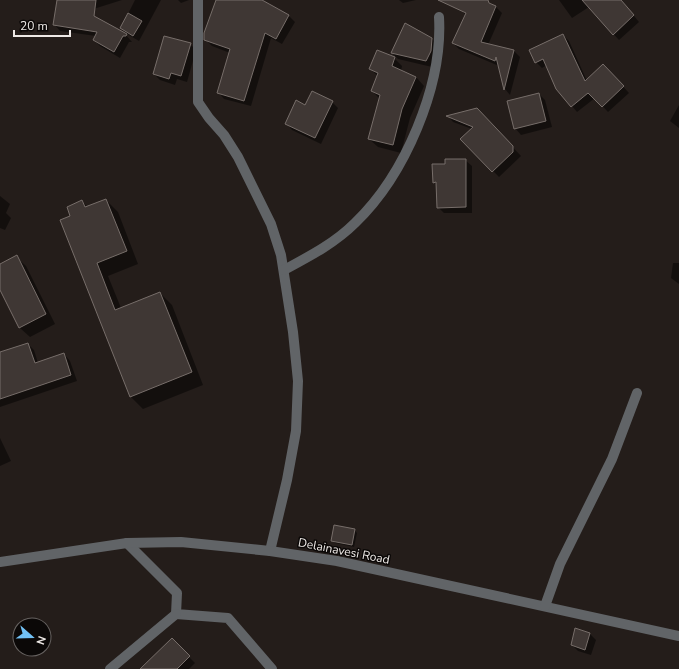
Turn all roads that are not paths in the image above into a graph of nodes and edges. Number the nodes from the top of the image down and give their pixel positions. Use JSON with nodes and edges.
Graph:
{"nodes":[{"id":1,"x":198,"y":0,"type":"edge"},
{"id":2,"x":439,"y":17,"type":"dead end"},
{"id":3,"x":284,"y":270,"type":"junction"},
{"id":4,"x":638,"y":393,"type":"dead end"},
{"id":5,"x":127,"y":543,"type":"junction"},
{"id":6,"x":270,"y":551,"type":"junction"},
{"id":7,"x":0,"y":562,"type":"edge"},
{"id":8,"x":545,"y":606,"type":"junction"},
{"id":9,"x":176,"y":614,"type":"junction"},
{"id":10,"x":679,"y":636,"type":"edge"},
{"id":11,"x":110,"y":669,"type":"edge"},
{"id":12,"x":272,"y":669,"type":"edge"}],
"edges":[{"from":1,"to":3,"type":"street"},
{"from":2,"to":3,"type":"street"},
{"from":3,"to":6,"type":"street"},
{"from":4,"to":8,"type":"street"},
{"from":5,"to":6,"type":"street","name":"Delainavesi Road"},
{"from":5,"to":7,"type":"street","name":"Delainavesi Road"},
{"from":5,"to":9,"type":"street"},
{"from":6,"to":8,"type":"street","name":"Delainavesi Road"},
{"from":8,"to":10,"type":"street","name":"Delainavesi Road"},
{"from":9,"to":11,"type":"street"},
{"from":9,"to":12,"type":"street"}]}
